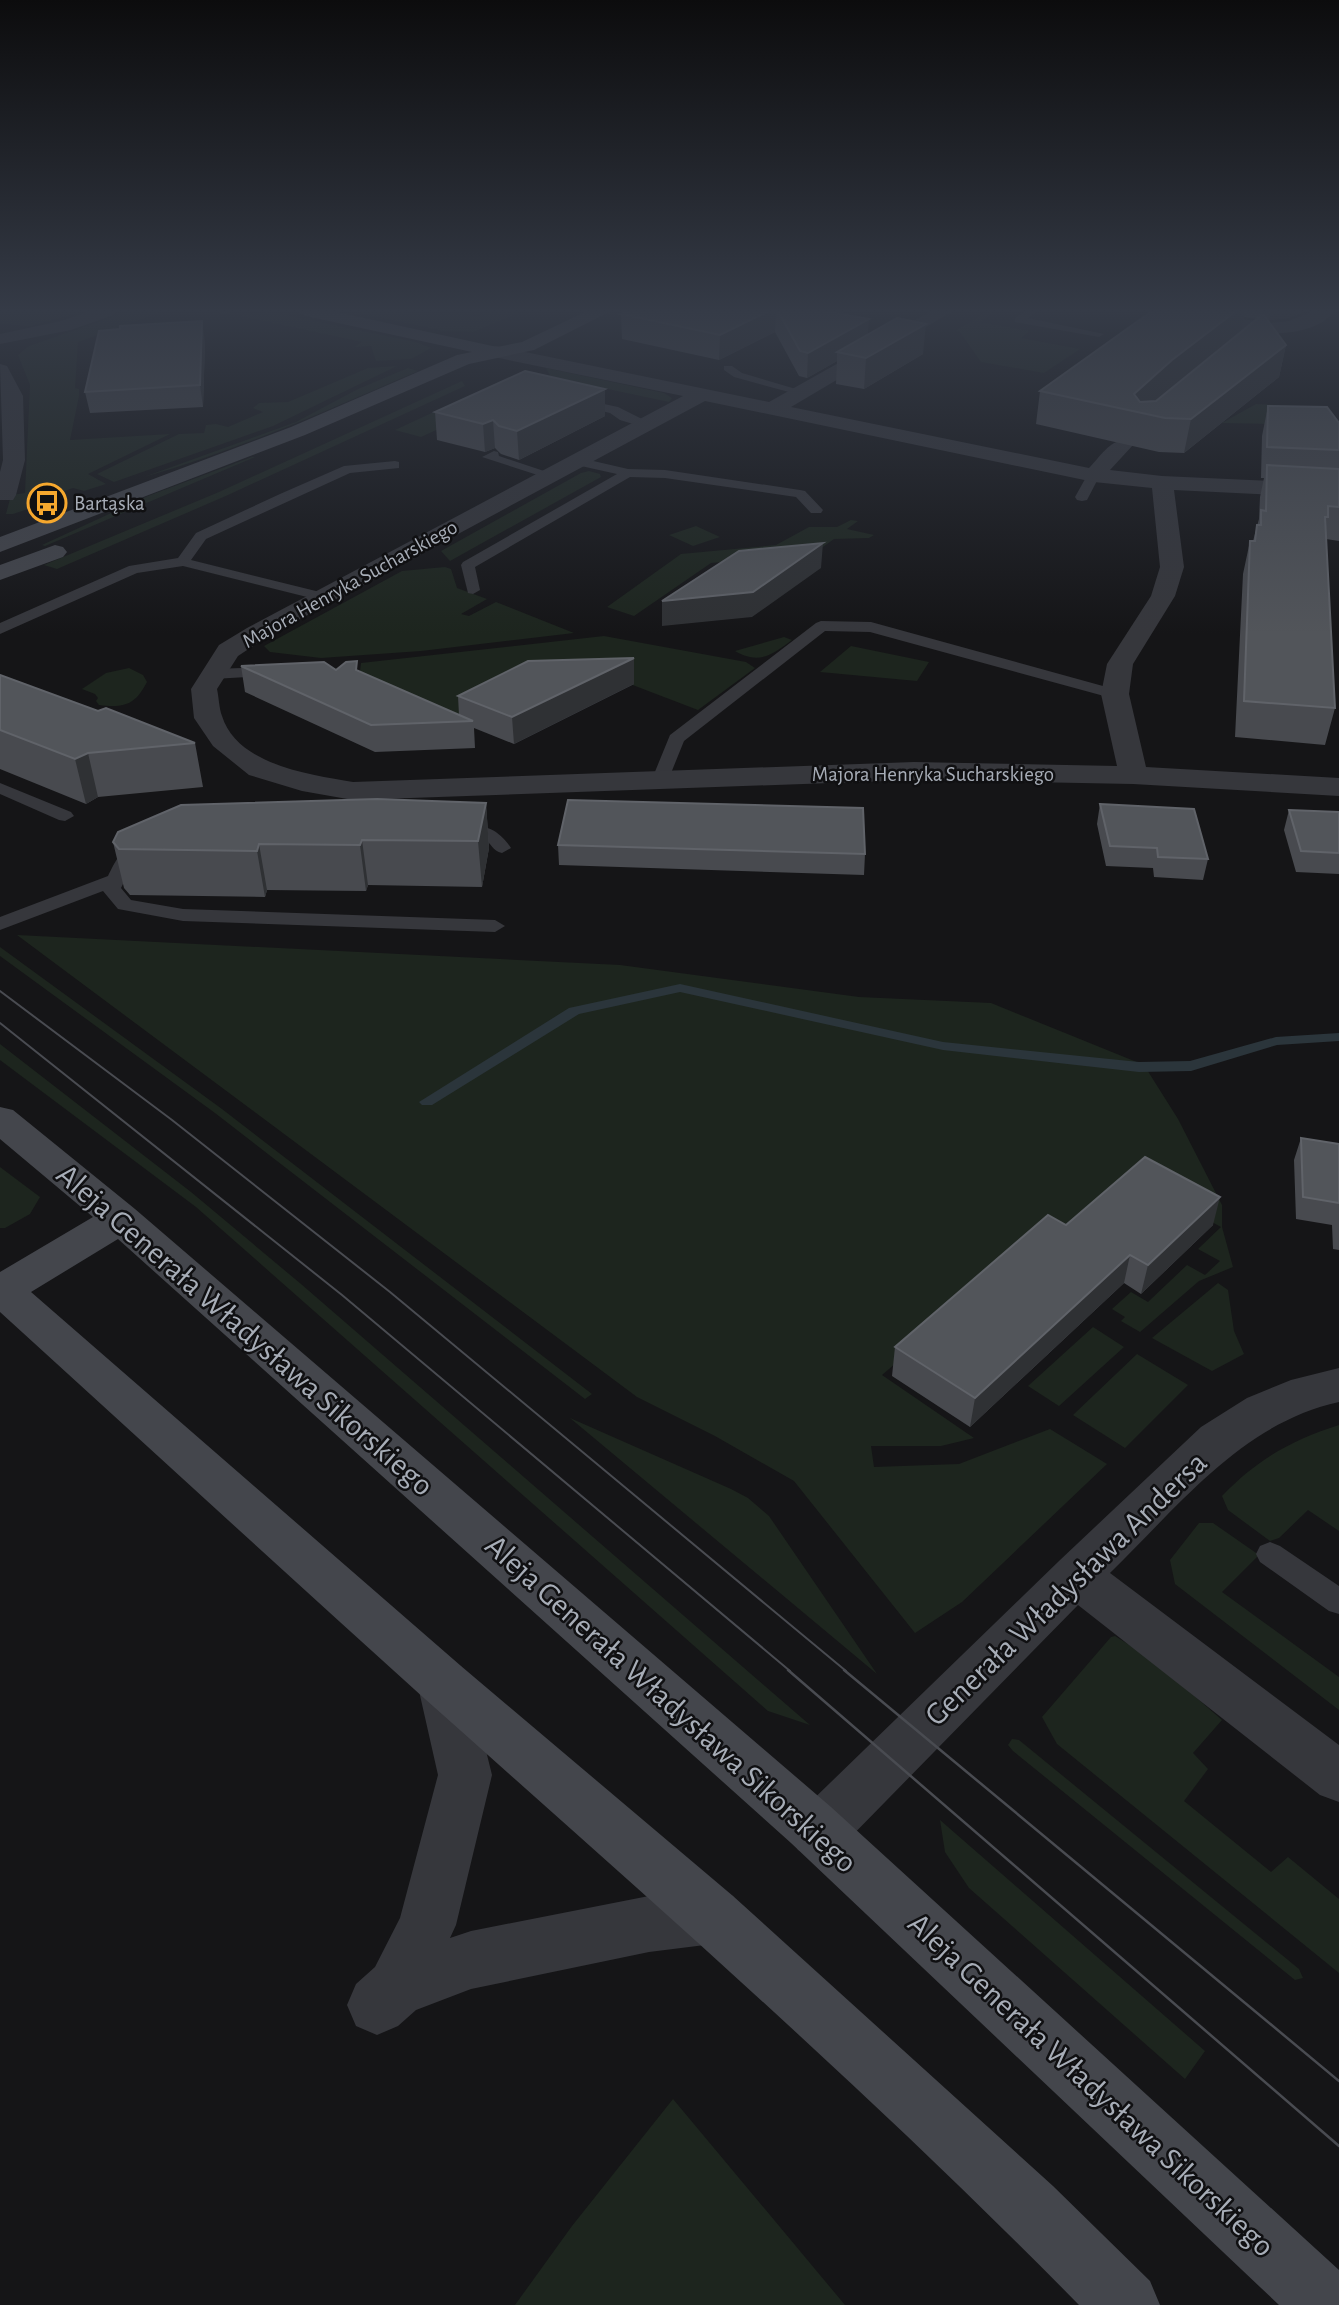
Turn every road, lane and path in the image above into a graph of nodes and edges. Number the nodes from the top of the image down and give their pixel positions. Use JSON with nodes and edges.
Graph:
{"nodes":[{"id":1,"x":11,"y":419,"type":"edge"},
{"id":2,"x":327,"y":419,"type":"edge"},
{"id":3,"x":362,"y":419,"type":"edge"},
{"id":4,"x":629,"y":419,"type":"edge"},
{"id":5,"x":656,"y":419,"type":"edge"},
{"id":6,"x":813,"y":419,"type":"edge"},
{"id":7,"x":646,"y":424,"type":"junction"},
{"id":8,"x":1123,"y":445,"type":"edge"},
{"id":9,"x":494,"y":455,"type":"edge"},
{"id":10,"x":576,"y":461,"type":"junction"},
{"id":11,"x":7,"y":462,"type":"edge"},
{"id":12,"x":396,"y":464,"type":"dead end"},
{"id":13,"x":628,"y":474,"type":"junction"},
{"id":14,"x":550,"y":475,"type":"junction"},
{"id":15,"x":1094,"y":475,"type":"junction"},
{"id":16,"x":1162,"y":483,"type":"junction"},
{"id":17,"x":818,"y":488,"type":"dead end"},
{"id":18,"x":201,"y":490,"type":"dead end"},
{"id":19,"x":1339,"y":491,"type":"edge"},
{"id":20,"x":800,"y":494,"type":"junction"},
{"id":21,"x":5,"y":495,"type":"dead end"},
{"id":22,"x":1082,"y":497,"type":"dead end"},
{"id":23,"x":816,"y":510,"type":"dead end"},
{"id":24,"x":0,"y":545,"type":"edge"},
{"id":25,"x":70,"y":546,"type":"dead end"},
{"id":26,"x":183,"y":562,"type":"junction"},
{"id":27,"x":0,"y":573,"type":"edge"},
{"id":28,"x":474,"y":590,"type":"dead end"},
{"id":29,"x":323,"y":597,"type":"junction"},
{"id":30,"x":0,"y":629,"type":"edge"},
{"id":31,"x":289,"y":671,"type":"edge"},
{"id":32,"x":213,"y":674,"type":"junction"},
{"id":33,"x":1115,"y":694,"type":"junction"},
{"id":34,"x":1133,"y":775,"type":"junction"},
{"id":35,"x":661,"y":779,"type":"junction"},
{"id":36,"x":1339,"y":787,"type":"edge"},
{"id":37,"x":0,"y":788,"type":"edge"},
{"id":38,"x":65,"y":816,"type":"dead end"},
{"id":39,"x":443,"y":830,"type":"edge"},
{"id":40,"x":153,"y":834,"type":"edge"},
{"id":41,"x":502,"y":848,"type":"dead end"},
{"id":42,"x":116,"y":880,"type":"junction"},
{"id":43,"x":0,"y":924,"type":"edge"},
{"id":44,"x":495,"y":926,"type":"dead end"},
{"id":45,"x":0,"y":1119,"type":"edge"},
{"id":46,"x":121,"y":1219,"type":"junction"},
{"id":47,"x":1,"y":1289,"type":"edge"},
{"id":48,"x":1339,"y":1385,"type":"edge"},
{"id":49,"x":1270,"y":1554,"type":"dead end"},
{"id":50,"x":1076,"y":1575,"type":"junction"},
{"id":51,"x":1339,"y":1602,"type":"edge"},
{"id":52,"x":443,"y":1682,"type":"junction"},
{"id":53,"x":1339,"y":1777,"type":"edge"},
{"id":54,"x":818,"y":1832,"type":"junction"},
{"id":55,"x":713,"y":1916,"type":"junction"},
{"id":56,"x":1126,"y":2305,"type":"edge"},
{"id":57,"x":1328,"y":2305,"type":"edge"}],
"edges":[{"from":1,"to":11,"type":"street"},
{"from":2,"to":24,"type":"street"},
{"from":3,"to":18,"type":"street"},
{"from":4,"to":7,"type":"lane"},
{"from":5,"to":7,"type":"street","name":"Majora Henryka Sucharskiego"},
{"from":6,"to":15,"type":"street"},
{"from":7,"to":10,"type":"street","name":"Majora Henryka Sucharskiego"},
{"from":8,"to":15,"type":"street"},
{"from":9,"to":14,"type":"lane"},
{"from":10,"to":13,"type":"lane"},
{"from":10,"to":14,"type":"street","name":"Majora Henryka Sucharskiego"},
{"from":11,"to":21,"type":"street"},
{"from":12,"to":26,"type":"lane"},
{"from":13,"to":20,"type":"lane"},
{"from":13,"to":28,"type":"lane"},
{"from":14,"to":29,"type":"street","name":"Majora Henryka Sucharskiego"},
{"from":15,"to":16,"type":"street"},
{"from":15,"to":22,"type":"lane"},
{"from":16,"to":19,"type":"street"},
{"from":16,"to":33,"type":"street"},
{"from":17,"to":20,"type":"lane"},
{"from":20,"to":23,"type":"lane"},
{"from":25,"to":27,"type":"street"},
{"from":26,"to":29,"type":"lane"},
{"from":26,"to":30,"type":"lane"},
{"from":29,"to":32,"type":"street","name":"Majora Henryka Sucharskiego"},
{"from":31,"to":32,"type":"lane"},
{"from":32,"to":35,"type":"street","name":"Majora Henryka Sucharskiego"},
{"from":33,"to":34,"type":"street"},
{"from":33,"to":35,"type":"lane"},
{"from":34,"to":35,"type":"street","name":"Majora Henryka Sucharskiego"},
{"from":34,"to":36,"type":"street","name":"Majora Henryka Sucharskiego"},
{"from":37,"to":38,"type":"lane"},
{"from":39,"to":41,"type":"lane"},
{"from":40,"to":42,"type":"lane"},
{"from":42,"to":43,"type":"lane"},
{"from":42,"to":44,"type":"lane"},
{"from":45,"to":46,"type":"street","name":"Aleja Generała Władysława Sikorskiego"},
{"from":46,"to":47,"type":"street"},
{"from":46,"to":54,"type":"street","name":"Aleja Generała Władysława Sikorskiego"},
{"from":47,"to":52,"type":"street"},
{"from":48,"to":50,"type":"street","name":"Generała Władysława Andersa"},
{"from":49,"to":51,"type":"lane"},
{"from":50,"to":53,"type":"street"},
{"from":50,"to":54,"type":"street","name":"Generała Władysława Andersa"},
{"from":52,"to":55,"type":"street"},
{"from":52,"to":55,"type":"street"},
{"from":54,"to":57,"type":"street","name":"Aleja Generała Władysława Sikorskiego"},
{"from":55,"to":56,"type":"street"}]}
